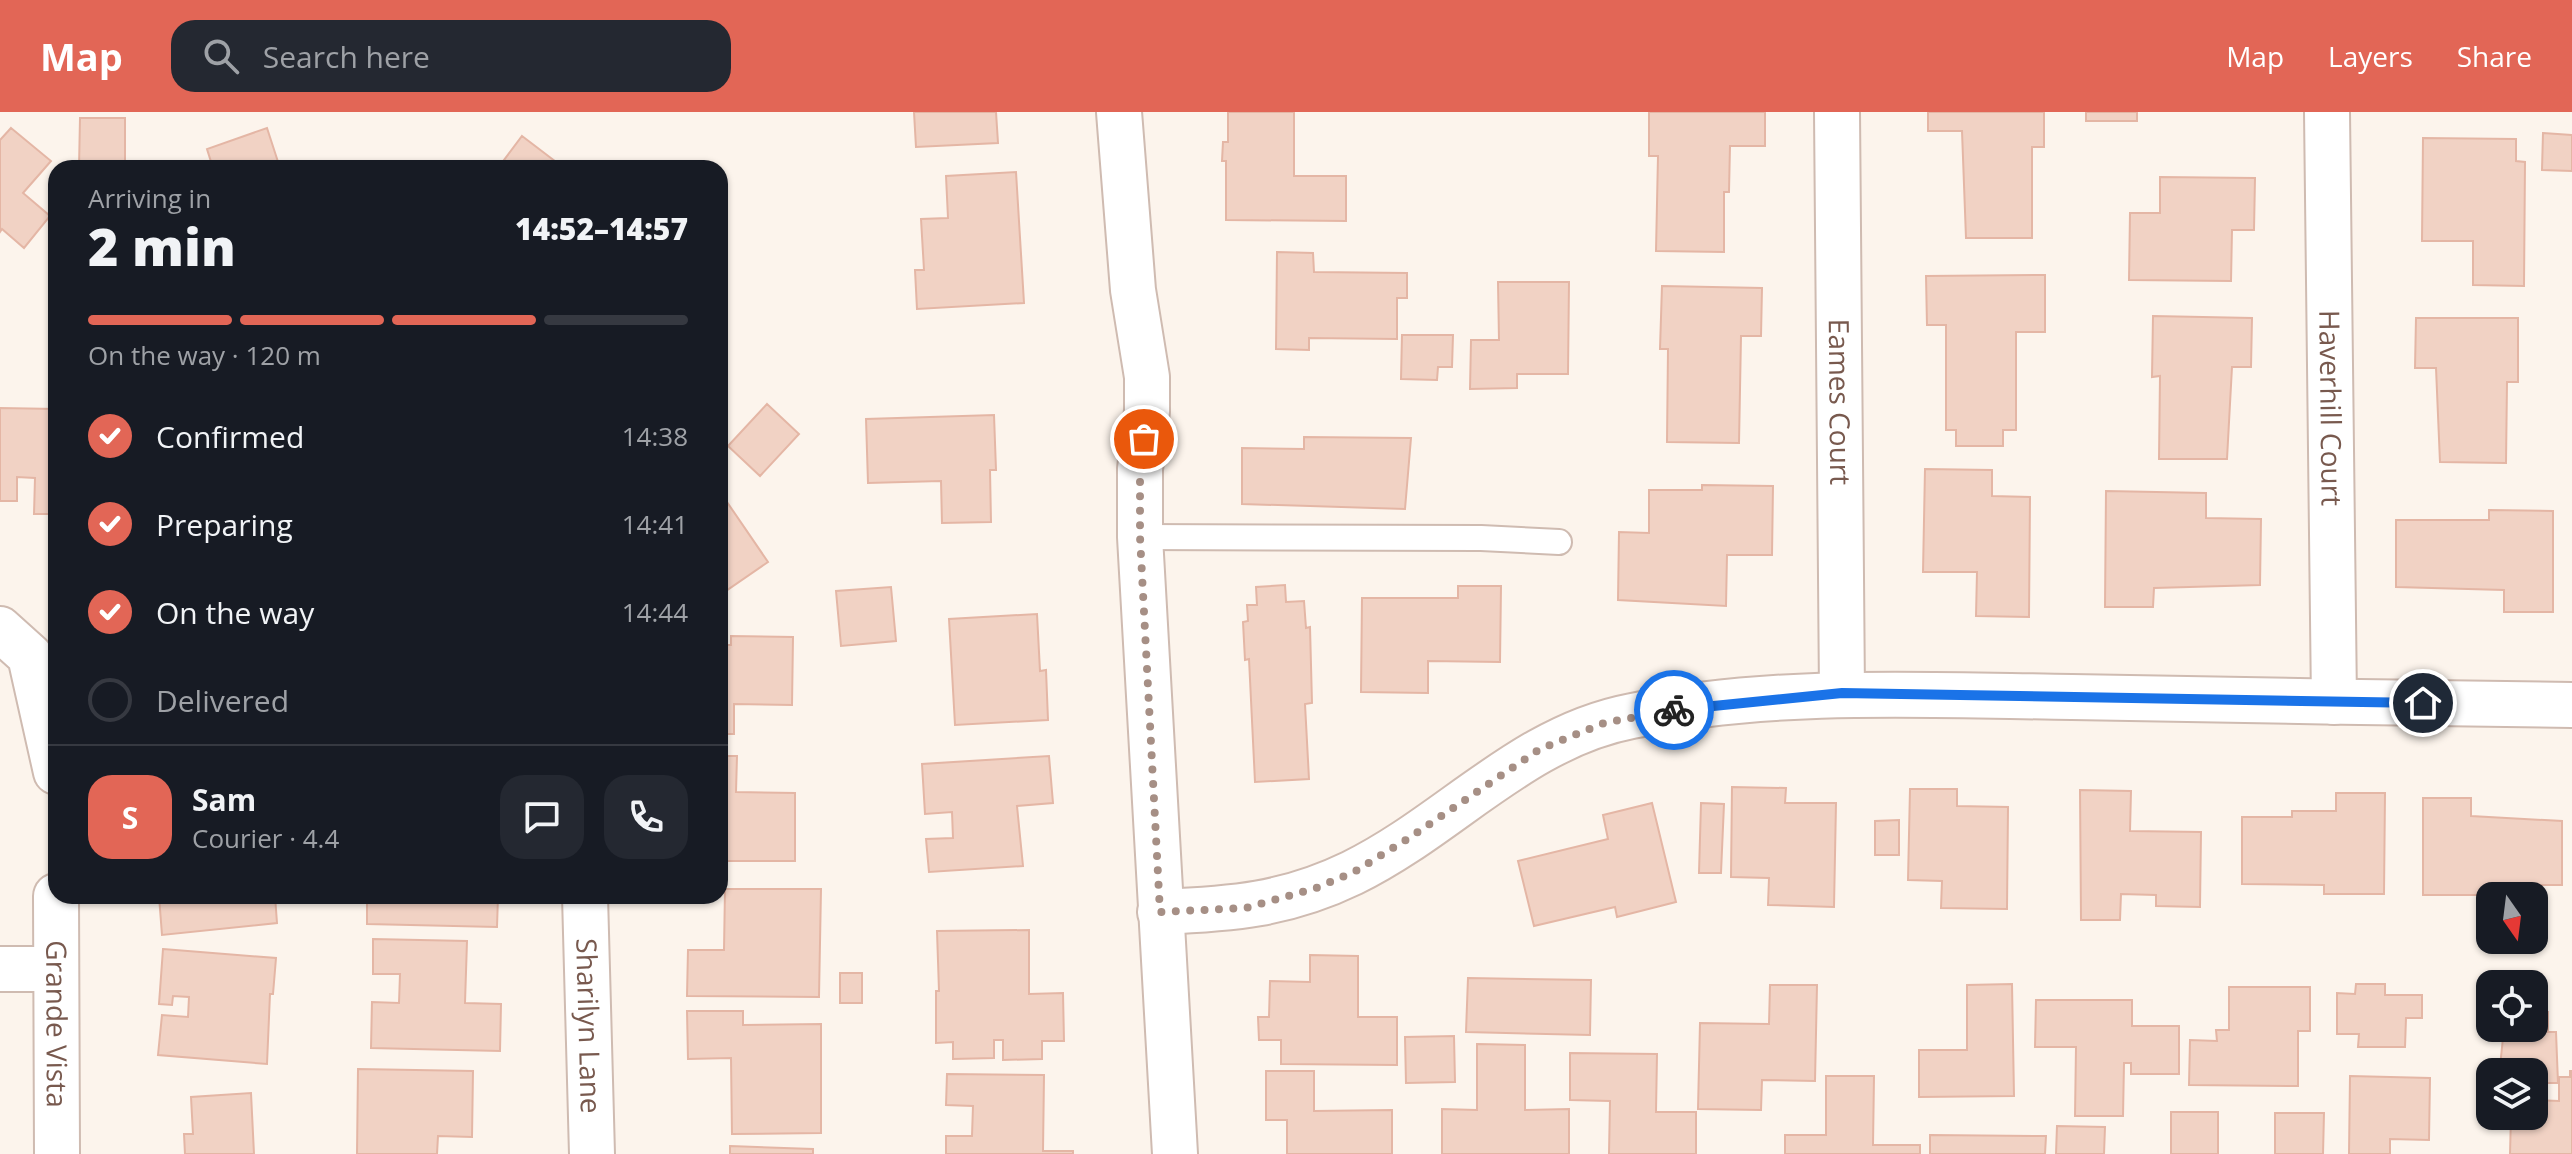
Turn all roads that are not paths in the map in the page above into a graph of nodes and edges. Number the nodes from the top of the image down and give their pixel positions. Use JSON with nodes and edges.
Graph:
{"nodes":[{"id":1,"x":1119,"y":112,"type":"edge"},
{"id":2,"x":1837,"y":112,"type":"edge"},
{"id":3,"x":2327,"y":112,"type":"edge"},
{"id":4,"x":1140,"y":537,"type":"junction"},
{"id":5,"x":1559,"y":542,"type":"dead end"},
{"id":6,"x":29,"y":643,"type":"edge"},
{"id":7,"x":1842,"y":693,"type":"junction"},
{"id":8,"x":2334,"y":702,"type":"junction"},
{"id":9,"x":2572,"y":705,"type":"edge"},
{"id":10,"x":48,"y":734,"type":"edge"},
{"id":11,"x":56,"y":904,"type":"edge"},
{"id":12,"x":585,"y":904,"type":"edge"},
{"id":13,"x":1160,"y":912,"type":"junction"},
{"id":14,"x":0,"y":969,"type":"edge"},
{"id":15,"x":56,"y":969,"type":"junction"},
{"id":16,"x":57,"y":1154,"type":"edge"},
{"id":17,"x":592,"y":1154,"type":"edge"},
{"id":18,"x":1175,"y":1154,"type":"edge"}],
"edges":[{"from":1,"to":4,"type":"street"},
{"from":2,"to":7,"type":"street","name":"Eames Court"},
{"from":3,"to":8,"type":"street","name":"Haverhill Court"},
{"from":4,"to":5,"type":"lane"},
{"from":4,"to":13,"type":"street"},
{"from":6,"to":10,"type":"street"},
{"from":7,"to":8,"type":"street"},
{"from":7,"to":13,"type":"street"},
{"from":8,"to":9,"type":"street"},
{"from":11,"to":15,"type":"street","name":"Grande Vista"},
{"from":12,"to":17,"type":"street","name":"Sharilyn Lane"},
{"from":13,"to":18,"type":"street"},
{"from":14,"to":15,"type":"street"},
{"from":15,"to":16,"type":"street","name":"Grande Vista"}]}
